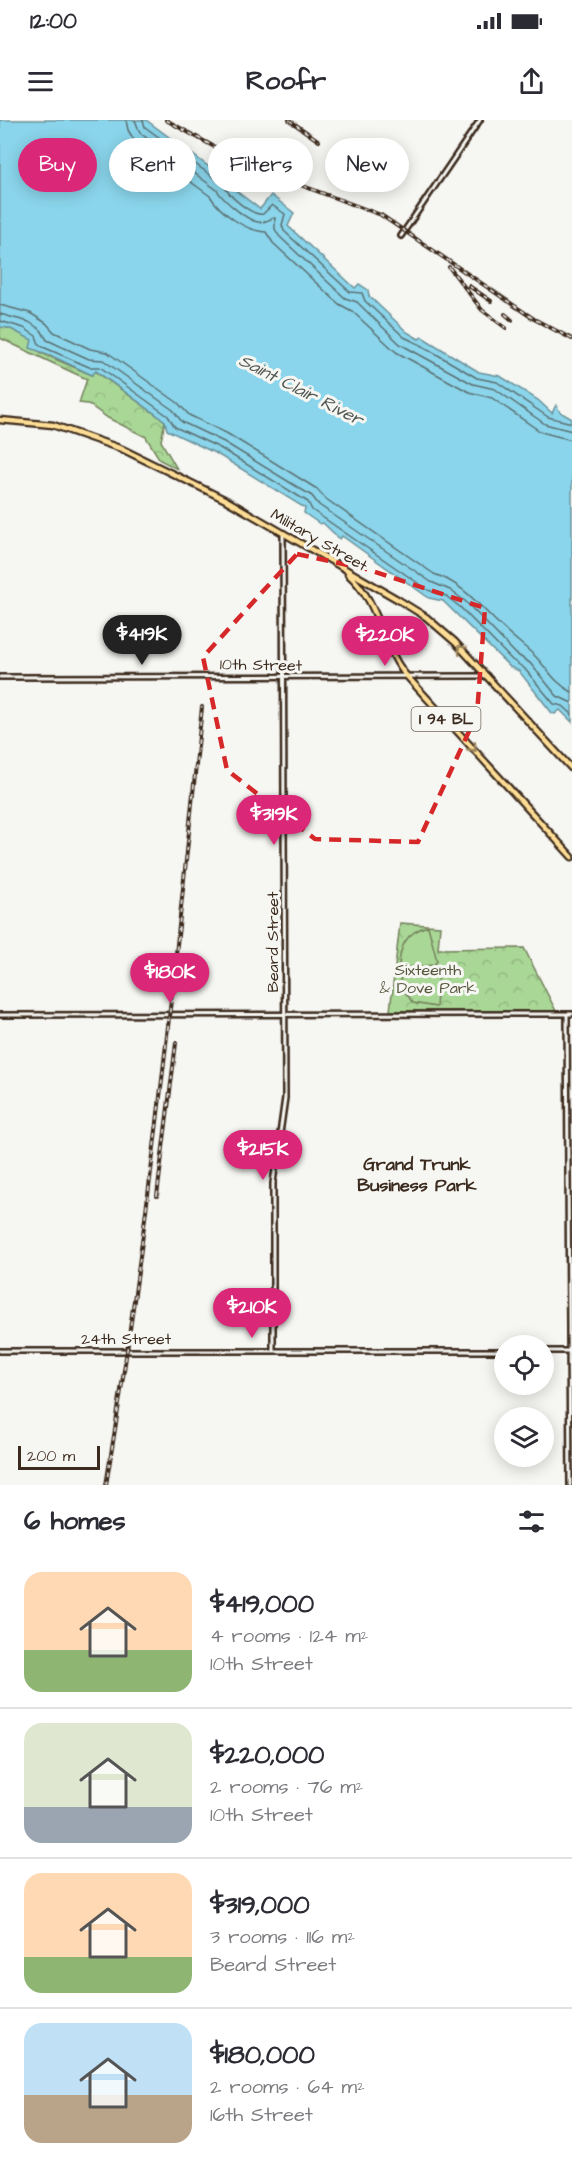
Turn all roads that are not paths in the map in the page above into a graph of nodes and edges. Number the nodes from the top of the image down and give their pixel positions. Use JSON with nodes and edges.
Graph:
{"nodes":[{"id":1,"x":480,"y":120,"type":"edge"},
{"id":2,"x":401,"y":236,"type":"dead end"},
{"id":3,"x":0,"y":420,"type":"edge"},
{"id":4,"x":283,"y":533,"type":"junction"},
{"id":5,"x":342,"y":568,"type":"junction"},
{"id":6,"x":376,"y":587,"type":"junction"},
{"id":7,"x":365,"y":591,"type":"junction"},
{"id":8,"x":283,"y":676,"type":"junction"},
{"id":9,"x":487,"y":676,"type":"junction"},
{"id":10,"x":0,"y":677,"type":"edge"},
{"id":11,"x":408,"y":677,"type":"junction"},
{"id":12,"x":572,"y":769,"type":"edge"},
{"id":13,"x":572,"y":857,"type":"edge"},
{"id":14,"x":0,"y":1014,"type":"edge"},
{"id":15,"x":285,"y":1014,"type":"junction"},
{"id":16,"x":567,"y":1014,"type":"junction"},
{"id":17,"x":572,"y":1014,"type":"edge"},
{"id":18,"x":273,"y":1350,"type":"junction"},
{"id":19,"x":0,"y":1351,"type":"edge"},
{"id":20,"x":494,"y":1351,"type":"edge"},
{"id":21,"x":554,"y":1351,"type":"edge"},
{"id":22,"x":570,"y":1351,"type":"edge"},
{"id":23,"x":570,"y":1485,"type":"edge"}],
"edges":[{"from":1,"to":2,"type":"street"},
{"from":3,"to":4,"type":"main road","name":"Military Street","number":"I 94 BL"},
{"from":4,"to":5,"type":"main road","name":"Military Street","number":"I 94 BL"},
{"from":4,"to":8,"type":"street","name":"Beard Street"},
{"from":5,"to":6,"type":"main road","name":"Military Street","number":"I 94 BL"},
{"from":5,"to":7,"type":"main road","number":"I 94 BL"},
{"from":6,"to":7,"type":"main road"},
{"from":9,"to":6,"type":"main road","name":"Military Street","number":"I 94 BL","one_way":true},
{"from":7,"to":11,"type":"main road","number":"I 94 BL"},
{"from":8,"to":10,"type":"street","name":"10th Street"},
{"from":8,"to":11,"type":"street","name":"10th Street"},
{"from":8,"to":15,"type":"street","name":"Beard Street"},
{"from":9,"to":11,"type":"street","name":"10th Street"},
{"from":9,"to":12,"type":"main road","name":"Military Street","number":"I 94 BL"},
{"from":11,"to":13,"type":"main road","number":"I 94 BL","one_way":true},
{"from":14,"to":15,"type":"street"},
{"from":15,"to":16,"type":"street"},
{"from":15,"to":18,"type":"street","name":"Beard Street"},
{"from":16,"to":17,"type":"street"},
{"from":16,"to":22,"type":"street"},
{"from":18,"to":19,"type":"street","name":"24th Street"},
{"from":18,"to":20,"type":"street","name":"24th Street"},
{"from":21,"to":22,"type":"street"},
{"from":22,"to":23,"type":"street"}]}
